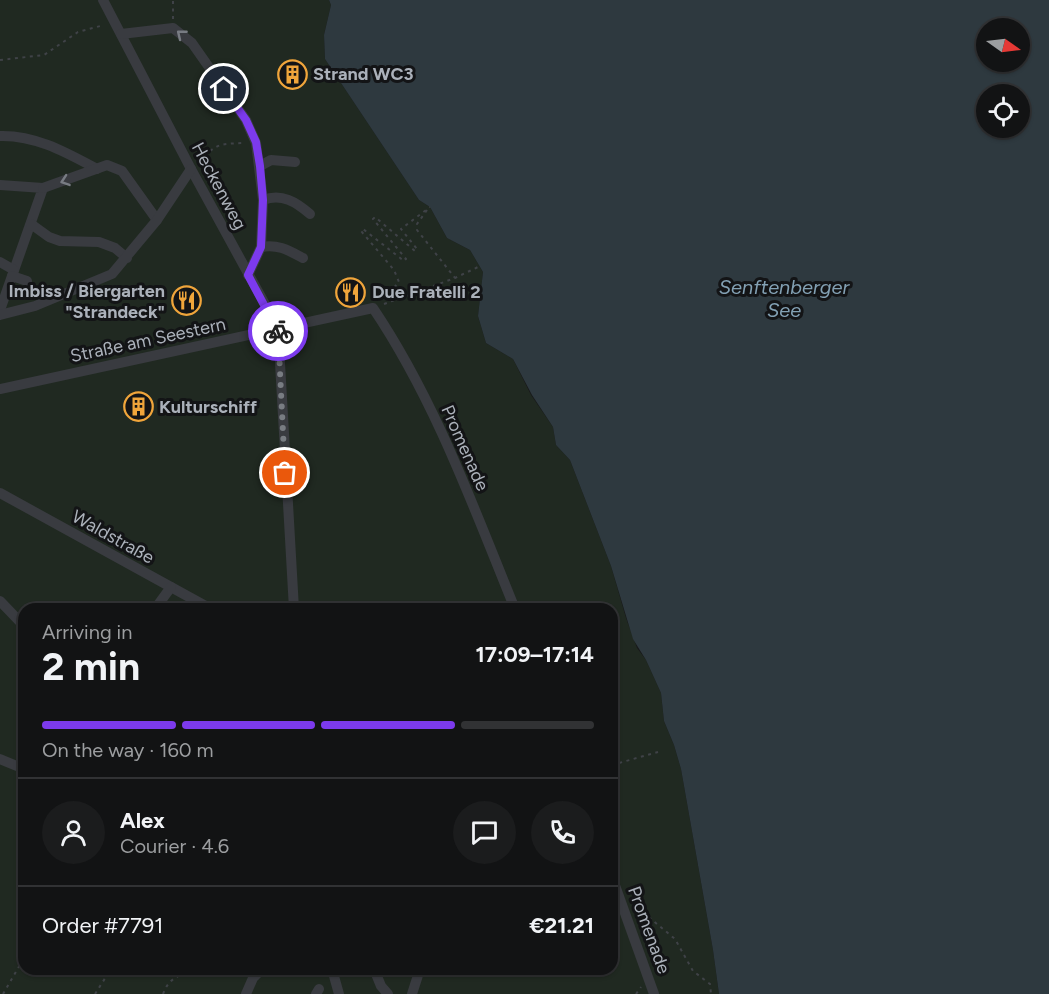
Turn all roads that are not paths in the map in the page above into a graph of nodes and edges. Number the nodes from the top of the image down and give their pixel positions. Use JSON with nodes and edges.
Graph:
{"nodes":[{"id":1,"x":103,"y":0,"type":"edge"},
{"id":2,"x":121,"y":34,"type":"junction"},
{"id":3,"x":0,"y":136,"type":"edge"},
{"id":4,"x":295,"y":162,"type":"dead end"},
{"id":5,"x":260,"y":166,"type":"junction"},
{"id":6,"x":97,"y":169,"type":"junction"},
{"id":7,"x":190,"y":169,"type":"junction"},
{"id":8,"x":0,"y":185,"type":"edge"},
{"id":9,"x":43,"y":188,"type":"junction"},
{"id":10,"x":263,"y":200,"type":"junction"},
{"id":11,"x":310,"y":214,"type":"dead end"},
{"id":12,"x":157,"y":220,"type":"junction"},
{"id":13,"x":31,"y":224,"type":"junction"},
{"id":14,"x":261,"y":247,"type":"junction"},
{"id":15,"x":127,"y":258,"type":"junction"},
{"id":16,"x":303,"y":258,"type":"dead end"},
{"id":17,"x":0,"y":262,"type":"edge"},
{"id":18,"x":13,"y":273,"type":"junction"},
{"id":19,"x":248,"y":275,"type":"junction"},
{"id":20,"x":27,"y":281,"type":"dead end"},
{"id":21,"x":375,"y":304,"type":"joint"},
{"id":22,"x":0,"y":310,"type":"edge"},
{"id":23,"x":0,"y":315,"type":"edge"},
{"id":24,"x":278,"y":328,"type":"junction"},
{"id":25,"x":0,"y":389,"type":"edge"},
{"id":26,"x":0,"y":493,"type":"edge"},
{"id":27,"x":171,"y":587,"type":"junction"},
{"id":28,"x":0,"y":601,"type":"edge"},
{"id":29,"x":159,"y":603,"type":"edge"},
{"id":30,"x":200,"y":603,"type":"edge"},
{"id":31,"x":294,"y":603,"type":"edge"},
{"id":32,"x":513,"y":603,"type":"edge"},
{"id":33,"x":18,"y":620,"type":"edge"},
{"id":34,"x":0,"y":759,"type":"edge"},
{"id":35,"x":18,"y":766,"type":"edge"},
{"id":36,"x":618,"y":895,"type":"edge"},
{"id":37,"x":256,"y":975,"type":"edge"},
{"id":38,"x":334,"y":975,"type":"edge"},
{"id":39,"x":376,"y":975,"type":"edge"},
{"id":40,"x":418,"y":975,"type":"edge"},
{"id":41,"x":246,"y":994,"type":"edge"},
{"id":42,"x":339,"y":994,"type":"edge"},
{"id":43,"x":388,"y":994,"type":"edge"},
{"id":44,"x":412,"y":994,"type":"edge"},
{"id":45,"x":654,"y":994,"type":"edge"}],
"edges":[{"from":1,"to":2,"type":"street","name":"Heckenweg"},
{"from":5,"to":2,"type":"street","one_way":true},
{"from":2,"to":7,"type":"street","name":"Heckenweg"},
{"from":3,"to":6,"type":"street"},
{"from":4,"to":5,"type":"street"},
{"from":5,"to":10,"type":"street"},
{"from":6,"to":9,"type":"street","one_way":true},
{"from":6,"to":12,"type":"street"},
{"from":7,"to":12,"type":"street"},
{"from":7,"to":19,"type":"street","name":"Heckenweg"},
{"from":8,"to":9,"type":"street"},
{"from":9,"to":13,"type":"street"},
{"from":10,"to":11,"type":"street"},
{"from":10,"to":14,"type":"street"},
{"from":12,"to":15,"type":"street"},
{"from":13,"to":15,"type":"street"},
{"from":13,"to":18,"type":"street"},
{"from":14,"to":16,"type":"street"},
{"from":14,"to":19,"type":"street"},
{"from":15,"to":23,"type":"street"},
{"from":17,"to":18,"type":"street"},
{"from":18,"to":20,"type":"street"},
{"from":18,"to":22,"type":"street"},
{"from":19,"to":24,"type":"street","name":"Heckenweg"},
{"from":21,"to":24,"type":"street","name":"Straße am Seestern"},
{"from":21,"to":32,"type":"street","name":"Promenade"},
{"from":24,"to":25,"type":"street","name":"Straße am Seestern"},
{"from":24,"to":31,"type":"street","name":"Heckenweg"},
{"from":26,"to":27,"type":"street","name":"Waldstraße"},
{"from":27,"to":29,"type":"street"},
{"from":27,"to":30,"type":"street","name":"Waldstraße"},
{"from":28,"to":33,"type":"street"},
{"from":34,"to":35,"type":"street"},
{"from":36,"to":45,"type":"street","name":"Promenade"},
{"from":37,"to":41,"type":"street"},
{"from":38,"to":42,"type":"street"},
{"from":39,"to":43,"type":"street"},
{"from":40,"to":44,"type":"street"}]}
